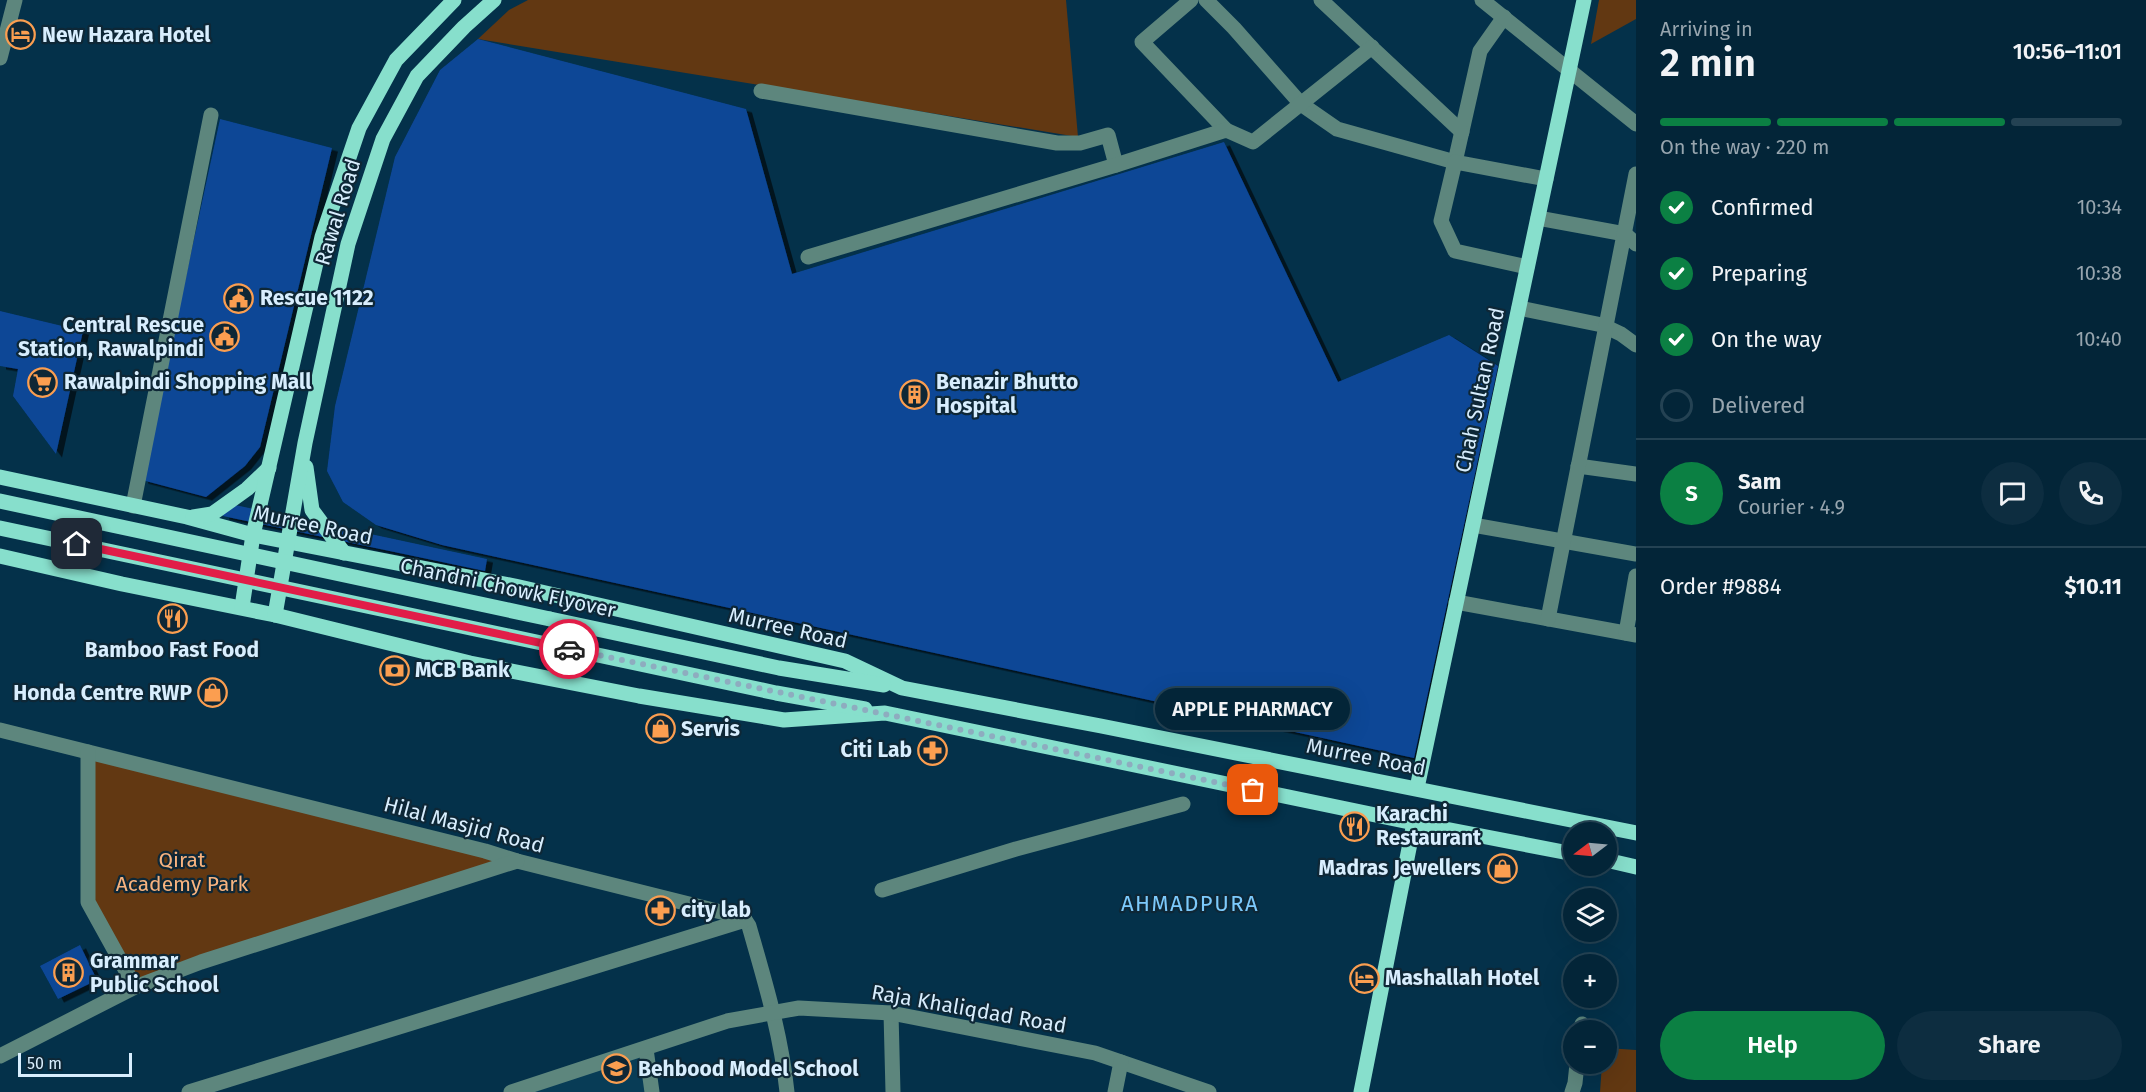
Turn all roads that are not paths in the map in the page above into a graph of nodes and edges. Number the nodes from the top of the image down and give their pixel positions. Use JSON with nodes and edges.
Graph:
{"nodes":[{"id":1,"x":15,"y":0,"type":"edge"},
{"id":2,"x":454,"y":0,"type":"edge"},
{"id":3,"x":494,"y":0,"type":"edge"},
{"id":4,"x":1191,"y":0,"type":"edge"},
{"id":5,"x":1206,"y":0,"type":"edge"},
{"id":6,"x":1322,"y":0,"type":"edge"},
{"id":7,"x":1482,"y":0,"type":"edge"},
{"id":8,"x":1584,"y":0,"type":"edge"},
{"id":9,"x":1504,"y":17,"type":"junction"},
{"id":10,"x":1372,"y":47,"type":"junction"},
{"id":11,"x":0,"y":58,"type":"edge"},
{"id":12,"x":1569,"y":70,"type":"junction"},
{"id":13,"x":761,"y":91,"type":"dead end"},
{"id":14,"x":1301,"y":104,"type":"junction"},
{"id":15,"x":211,"y":115,"type":"dead end"},
{"id":16,"x":1636,"y":124,"type":"edge"},
{"id":17,"x":1226,"y":130,"type":"junction"},
{"id":18,"x":1462,"y":132,"type":"junction"},
{"id":19,"x":1455,"y":162,"type":"junction"},
{"id":20,"x":1116,"y":165,"type":"junction"},
{"id":21,"x":1636,"y":174,"type":"edge"},
{"id":22,"x":1546,"y":179,"type":"junction"},
{"id":23,"x":1538,"y":218,"type":"junction"},
{"id":24,"x":1630,"y":239,"type":"edge"},
{"id":25,"x":808,"y":256,"type":"dead end"},
{"id":26,"x":1527,"y":267,"type":"junction"},
{"id":27,"x":1519,"y":308,"type":"junction"},
{"id":28,"x":1607,"y":327,"type":"junction"},
{"id":29,"x":1636,"y":345,"type":"edge"},
{"id":30,"x":305,"y":443,"type":"junction"},
{"id":31,"x":1578,"y":465,"type":"junction"},
{"id":32,"x":269,"y":468,"type":"junction"},
{"id":33,"x":1636,"y":474,"type":"edge"},
{"id":34,"x":0,"y":477,"type":"edge"},
{"id":35,"x":0,"y":501,"type":"edge"},
{"id":36,"x":133,"y":506,"type":"junction"},
{"id":37,"x":187,"y":517,"type":"junction"},
{"id":38,"x":1473,"y":525,"type":"junction"},
{"id":39,"x":0,"y":528,"type":"edge"},
{"id":40,"x":253,"y":535,"type":"junction"},
{"id":41,"x":1562,"y":541,"type":"junction"},
{"id":42,"x":288,"y":542,"type":"junction"},
{"id":43,"x":344,"y":553,"type":"junction"},
{"id":44,"x":1636,"y":554,"type":"edge"},
{"id":45,"x":0,"y":556,"type":"edge"},
{"id":46,"x":1636,"y":576,"type":"edge"},
{"id":47,"x":1456,"y":602,"type":"junction"},
{"id":48,"x":242,"y":608,"type":"junction"},
{"id":49,"x":275,"y":615,"type":"junction"},
{"id":50,"x":1548,"y":619,"type":"junction"},
{"id":51,"x":1631,"y":634,"type":"edge"},
{"id":52,"x":902,"y":688,"type":"junction"},
{"id":53,"x":885,"y":713,"type":"junction"},
{"id":54,"x":0,"y":730,"type":"edge"},
{"id":55,"x":88,"y":752,"type":"junction"},
{"id":56,"x":1417,"y":788,"type":"junction"},
{"id":57,"x":1183,"y":804,"type":"dead end"},
{"id":58,"x":1414,"y":823,"type":"junction"},
{"id":59,"x":1636,"y":833,"type":"edge"},
{"id":60,"x":1563,"y":852,"type":"edge"},
{"id":61,"x":517,"y":861,"type":"junction"},
{"id":62,"x":1617,"y":863,"type":"edge"},
{"id":63,"x":1636,"y":867,"type":"edge"},
{"id":64,"x":882,"y":890,"type":"dead end"},
{"id":65,"x":745,"y":920,"type":"junction"},
{"id":66,"x":135,"y":987,"type":"junction"},
{"id":67,"x":773,"y":1011,"type":"junction"},
{"id":68,"x":891,"y":1014,"type":"junction"},
{"id":69,"x":646,"y":1049,"type":"junction"},
{"id":70,"x":0,"y":1056,"type":"edge"},
{"id":71,"x":1121,"y":1062,"type":"junction"},
{"id":72,"x":1576,"y":1074,"type":"edge"},
{"id":73,"x":521,"y":1091,"type":"edge"},
{"id":74,"x":189,"y":1092,"type":"edge"},
{"id":75,"x":652,"y":1092,"type":"edge"},
{"id":76,"x":787,"y":1092,"type":"edge"},
{"id":77,"x":893,"y":1092,"type":"edge"},
{"id":78,"x":1115,"y":1092,"type":"edge"},
{"id":79,"x":1209,"y":1092,"type":"edge"},
{"id":80,"x":1361,"y":1092,"type":"edge"},
{"id":81,"x":1572,"y":1092,"type":"edge"}],
"edges":[{"from":1,"to":11,"type":"street"},
{"from":2,"to":32,"type":"main road","name":"Rawal Road"},
{"from":3,"to":30,"type":"main road","name":"Rawal Road"},
{"from":4,"to":17,"type":"street"},
{"from":5,"to":14,"type":"street"},
{"from":6,"to":10,"type":"street"},
{"from":7,"to":9,"type":"street"},
{"from":8,"to":12,"type":"main road","name":"Chah Sultan Road"},
{"from":9,"to":12,"type":"street"},
{"from":9,"to":18,"type":"street"},
{"from":10,"to":14,"type":"street"},
{"from":10,"to":18,"type":"street"},
{"from":12,"to":16,"type":"street"},
{"from":12,"to":22,"type":"main road","name":"Chah Sultan Road"},
{"from":13,"to":20,"type":"street"},
{"from":14,"to":17,"type":"street"},
{"from":14,"to":19,"type":"street"},
{"from":15,"to":36,"type":"street"},
{"from":17,"to":20,"type":"street"},
{"from":18,"to":19,"type":"street"},
{"from":19,"to":22,"type":"street"},
{"from":19,"to":26,"type":"street"},
{"from":20,"to":25,"type":"street"},
{"from":21,"to":24,"type":"street"},
{"from":22,"to":23,"type":"main road","name":"Chah Sultan Road"},
{"from":23,"to":24,"type":"street"},
{"from":23,"to":26,"type":"main road","name":"Chah Sultan Road"},
{"from":24,"to":28,"type":"street"},
{"from":26,"to":27,"type":"main road","name":"Chah Sultan Road"},
{"from":27,"to":28,"type":"street"},
{"from":27,"to":38,"type":"main road","name":"Chah Sultan Road"},
{"from":28,"to":29,"type":"street"},
{"from":28,"to":31,"type":"street"},
{"from":30,"to":42,"type":"main road","name":"Rawal Road"},
{"from":30,"to":43,"type":"main road"},
{"from":31,"to":33,"type":"street"},
{"from":31,"to":41,"type":"street"},
{"from":32,"to":37,"type":"main road"},
{"from":32,"to":40,"type":"main road","name":"Rawal Road"},
{"from":34,"to":36,"type":"main road","name":"Murree Road"},
{"from":35,"to":52,"type":"main road","name":"Chandni Chowk Flyover","bridge":true},
{"from":36,"to":37,"type":"main road","name":"Murree Road"},
{"from":37,"to":40,"type":"main road","name":"Murree Road"},
{"from":38,"to":41,"type":"street"},
{"from":38,"to":47,"type":"main road","name":"Chah Sultan Road"},
{"from":39,"to":53,"type":"main road","bridge":true},
{"from":40,"to":42,"type":"main road","name":"Murree Road"},
{"from":40,"to":48,"type":"main road","name":"Rawal Road"},
{"from":41,"to":44,"type":"street"},
{"from":41,"to":50,"type":"street"},
{"from":42,"to":43,"type":"main road","name":"Murree Road"},
{"from":42,"to":49,"type":"main road","name":"Rawal Road"},
{"from":43,"to":52,"type":"main road","name":"Murree Road"},
{"from":45,"to":48,"type":"main road"},
{"from":46,"to":51,"type":"street"},
{"from":47,"to":50,"type":"street"},
{"from":47,"to":56,"type":"main road","name":"Chah Sultan Road"},
{"from":48,"to":49,"type":"main road"},
{"from":49,"to":53,"type":"main road"},
{"from":50,"to":51,"type":"street"},
{"from":52,"to":56,"type":"main road","name":"Murree Road"},
{"from":53,"to":58,"type":"main road"},
{"from":54,"to":55,"type":"street","name":"Hilal Masjid Road"},
{"from":55,"to":61,"type":"street","name":"Hilal Masjid Road"},
{"from":55,"to":66,"type":"street"},
{"from":56,"to":59,"type":"main road","name":"Murree Road"},
{"from":57,"to":64,"type":"street"},
{"from":58,"to":60,"type":"main road"},
{"from":58,"to":80,"type":"main road"},
{"from":61,"to":65,"type":"street","name":"Hilal Masjid Road"},
{"from":61,"to":66,"type":"street"},
{"from":62,"to":63,"type":"main road"},
{"from":65,"to":67,"type":"street"},
{"from":65,"to":74,"type":"street"},
{"from":66,"to":70,"type":"street"},
{"from":67,"to":68,"type":"street","name":"Raja Khaliqdad Road"},
{"from":67,"to":69,"type":"street","name":"Raja Khaliqdad Road"},
{"from":67,"to":76,"type":"street"},
{"from":68,"to":71,"type":"street","name":"Raja Khaliqdad Road"},
{"from":68,"to":77,"type":"street"},
{"from":69,"to":73,"type":"street","name":"Raja Khaliqdad Road"},
{"from":69,"to":75,"type":"street"},
{"from":71,"to":78,"type":"street"},
{"from":71,"to":79,"type":"street","name":"Raja Khaliqdad Road"},
{"from":72,"to":81,"type":"street"}]}
